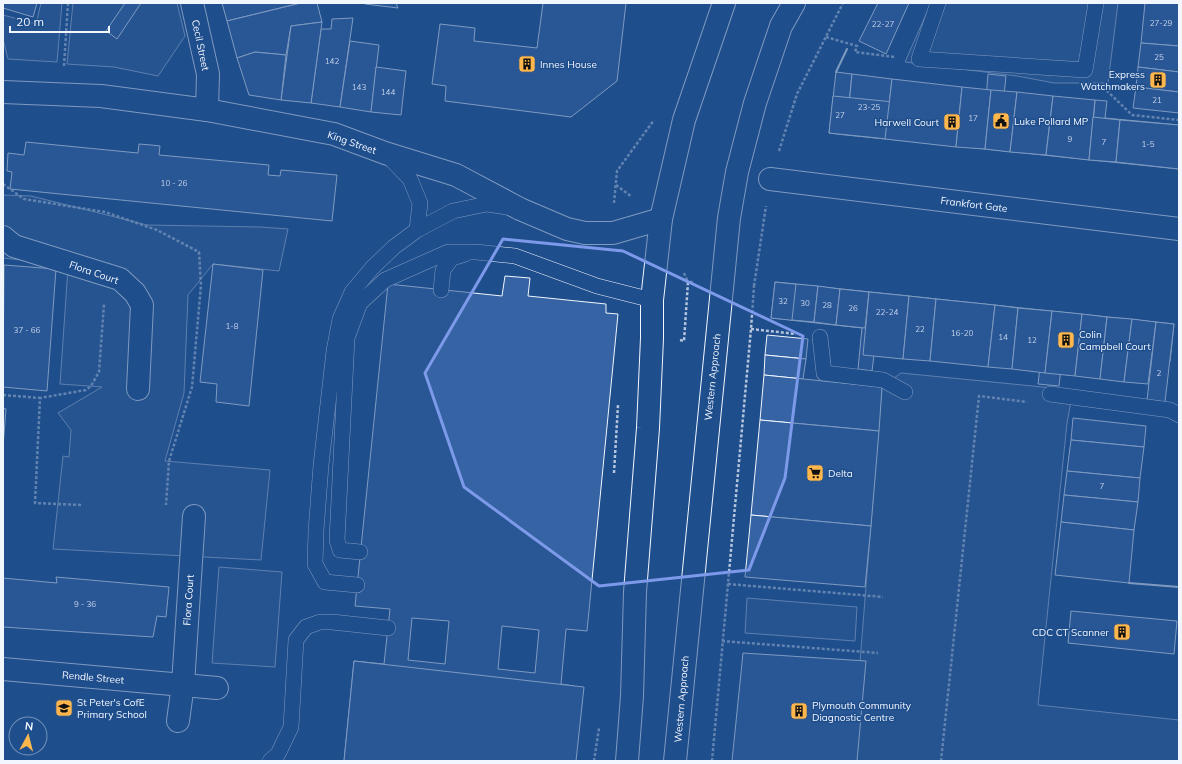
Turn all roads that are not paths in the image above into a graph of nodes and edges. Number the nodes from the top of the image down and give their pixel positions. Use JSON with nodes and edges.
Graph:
{"nodes":[{"id":1,"x":192,"y":3,"type":"edge"},
{"id":2,"x":724,"y":3,"type":"edge"},
{"id":3,"x":794,"y":3,"type":"edge"},
{"id":4,"x":938,"y":3,"type":"edge"},
{"id":5,"x":1096,"y":3,"type":"edge"},
{"id":6,"x":3,"y":92,"type":"edge"},
{"id":7,"x":207,"y":110,"type":"junction"},
{"id":8,"x":385,"y":153,"type":"junction"},
{"id":9,"x":770,"y":180,"type":"road end"},
{"id":10,"x":520,"y":209,"type":"junction"},
{"id":11,"x":661,"y":219,"type":"junction"},
{"id":12,"x":1179,"y":229,"type":"edge"},
{"id":13,"x":417,"y":230,"type":"junction"},
{"id":14,"x":3,"y":237,"type":"edge"},
{"id":15,"x":476,"y":252,"type":"junction"},
{"id":16,"x":441,"y":290,"type":"dead end"},
{"id":17,"x":652,"y":300,"type":"junction"},
{"id":18,"x":820,"y":337,"type":"road end"},
{"id":19,"x":138,"y":389,"type":"dead end"},
{"id":20,"x":905,"y":392,"type":"dead end"},
{"id":21,"x":1050,"y":394,"type":"dead end"},
{"id":22,"x":1179,"y":415,"type":"edge"},
{"id":23,"x":194,"y":516,"type":"dead end"},
{"id":24,"x":360,"y":552,"type":"dead end"},
{"id":25,"x":357,"y":586,"type":"dead end"},
{"id":26,"x":388,"y":628,"type":"dead end"},
{"id":27,"x":3,"y":669,"type":"edge"},
{"id":28,"x":183,"y":684,"type":"junction"},
{"id":29,"x":217,"y":688,"type":"dead end"},
{"id":30,"x":178,"y":721,"type":"dead end"},
{"id":31,"x":270,"y":761,"type":"edge"},
{"id":32,"x":627,"y":761,"type":"edge"},
{"id":33,"x":675,"y":761,"type":"edge"}],
"edges":[{"from":1,"to":7,"type":"street","name":"Cecil Street"},
{"from":2,"to":11,"type":"street"},
{"from":3,"to":33,"type":"street","name":"Western Approach"},
{"from":4,"to":5,"type":"lane"},
{"from":6,"to":7,"type":"street","name":"King Street"},
{"from":7,"to":8,"type":"street","name":"King Street"},
{"from":8,"to":10,"type":"street","name":"King Street"},
{"from":8,"to":13,"type":"lane"},
{"from":9,"to":12,"type":"street","name":"Frankfort Gate"},
{"from":10,"to":11,"type":"street","name":"King Street"},
{"from":10,"to":13,"type":"lane"},
{"from":11,"to":17,"type":"street"},
{"from":13,"to":25,"type":"lane"},
{"from":14,"to":19,"type":"street","name":"Flora Court"},
{"from":15,"to":16,"type":"lane"},
{"from":15,"to":17,"type":"lane"},
{"from":15,"to":24,"type":"lane"},
{"from":17,"to":32,"type":"street"},
{"from":18,"to":20,"type":"lane"},
{"from":21,"to":22,"type":"lane"},
{"from":23,"to":28,"type":"street","name":"Flora Court"},
{"from":26,"to":31,"type":"lane"},
{"from":27,"to":28,"type":"street","name":"Rendle Street"},
{"from":28,"to":29,"type":"street","name":"Rendle Street"},
{"from":28,"to":30,"type":"street"}]}
